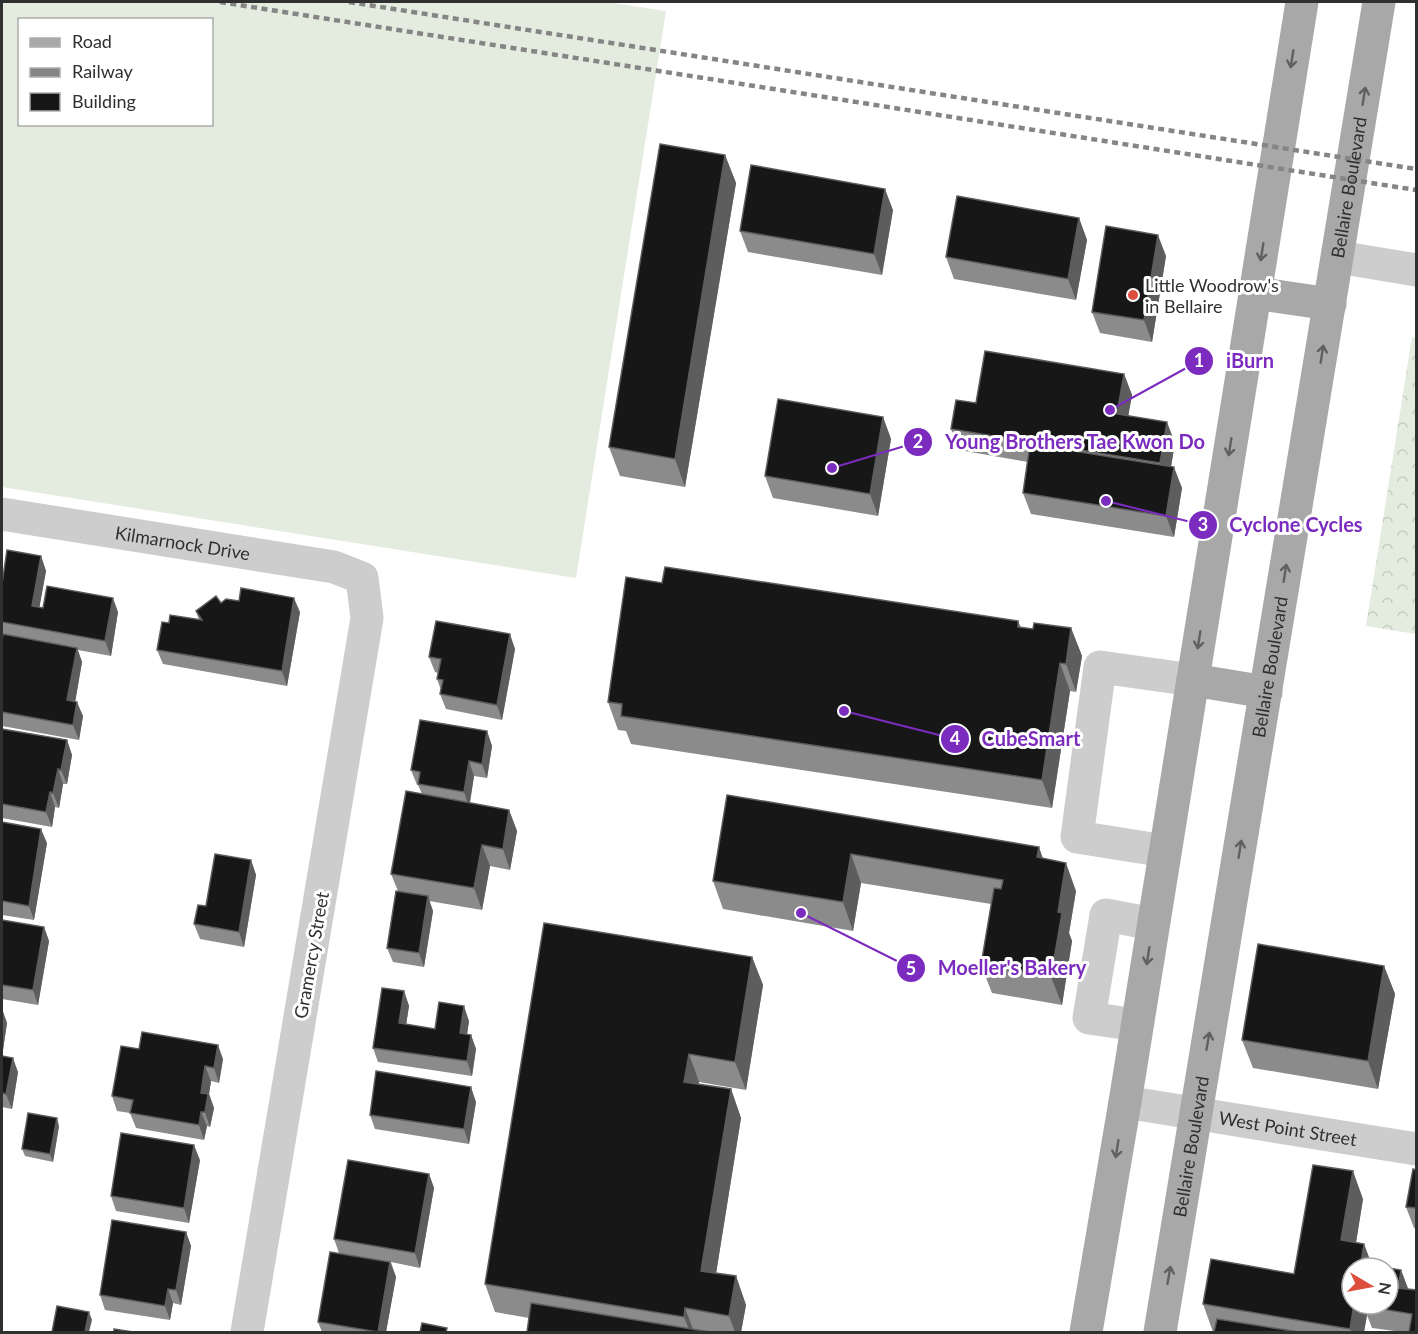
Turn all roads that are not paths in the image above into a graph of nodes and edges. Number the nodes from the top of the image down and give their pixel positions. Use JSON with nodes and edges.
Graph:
{"nodes":[{"id":1,"x":1302,"y":2,"type":"edge"},
{"id":2,"x":1379,"y":2,"type":"edge"},
{"id":3,"x":1338,"y":258,"type":"junction"},
{"id":4,"x":1416,"y":270,"type":"edge"},
{"id":5,"x":1255,"y":293,"type":"junction"},
{"id":6,"x":1330,"y":304,"type":"junction"},
{"id":7,"x":2,"y":514,"type":"edge"},
{"id":8,"x":362,"y":578,"type":"joint"},
{"id":9,"x":1193,"y":680,"type":"junction"},
{"id":10,"x":1266,"y":692,"type":"junction"},
{"id":11,"x":1165,"y":850,"type":"junction"},
{"id":12,"x":1153,"y":924,"type":"junction"},
{"id":13,"x":1137,"y":1025,"type":"junction"},
{"id":14,"x":1125,"y":1102,"type":"junction"},
{"id":15,"x":1196,"y":1114,"type":"junction"},
{"id":16,"x":1416,"y":1149,"type":"edge"},
{"id":17,"x":248,"y":1332,"type":"edge"},
{"id":18,"x":1086,"y":1332,"type":"edge"},
{"id":19,"x":1160,"y":1332,"type":"edge"}],
"edges":[{"from":1,"to":5,"type":"main road","one_way":true},
{"from":3,"to":2,"type":"main road","name":"Bellaire Boulevard","one_way":true},
{"from":3,"to":4,"type":"street"},
{"from":3,"to":6,"type":"main road","name":"Bellaire Boulevard"},
{"from":5,"to":6,"type":"main road"},
{"from":5,"to":9,"type":"main road","one_way":true},
{"from":10,"to":6,"type":"main road","name":"Bellaire Boulevard","one_way":true},
{"from":7,"to":8,"type":"street","name":"Kilmarnock Drive"},
{"from":8,"to":17,"type":"street","name":"Gramercy Street"},
{"from":9,"to":10,"type":"main road"},
{"from":9,"to":11,"type":"main road"},
{"from":9,"to":11,"type":"street"},
{"from":15,"to":10,"type":"main road","name":"Bellaire Boulevard","one_way":true},
{"from":11,"to":12,"type":"main road"},
{"from":12,"to":13,"type":"main road","one_way":true},
{"from":12,"to":13,"type":"street"},
{"from":13,"to":14,"type":"main road"},
{"from":14,"to":15,"type":"street","name":"West Point Street"},
{"from":14,"to":18,"type":"main road","one_way":true},
{"from":15,"to":16,"type":"street","name":"West Point Street"},
{"from":19,"to":15,"type":"main road","name":"Bellaire Boulevard","one_way":true}]}
